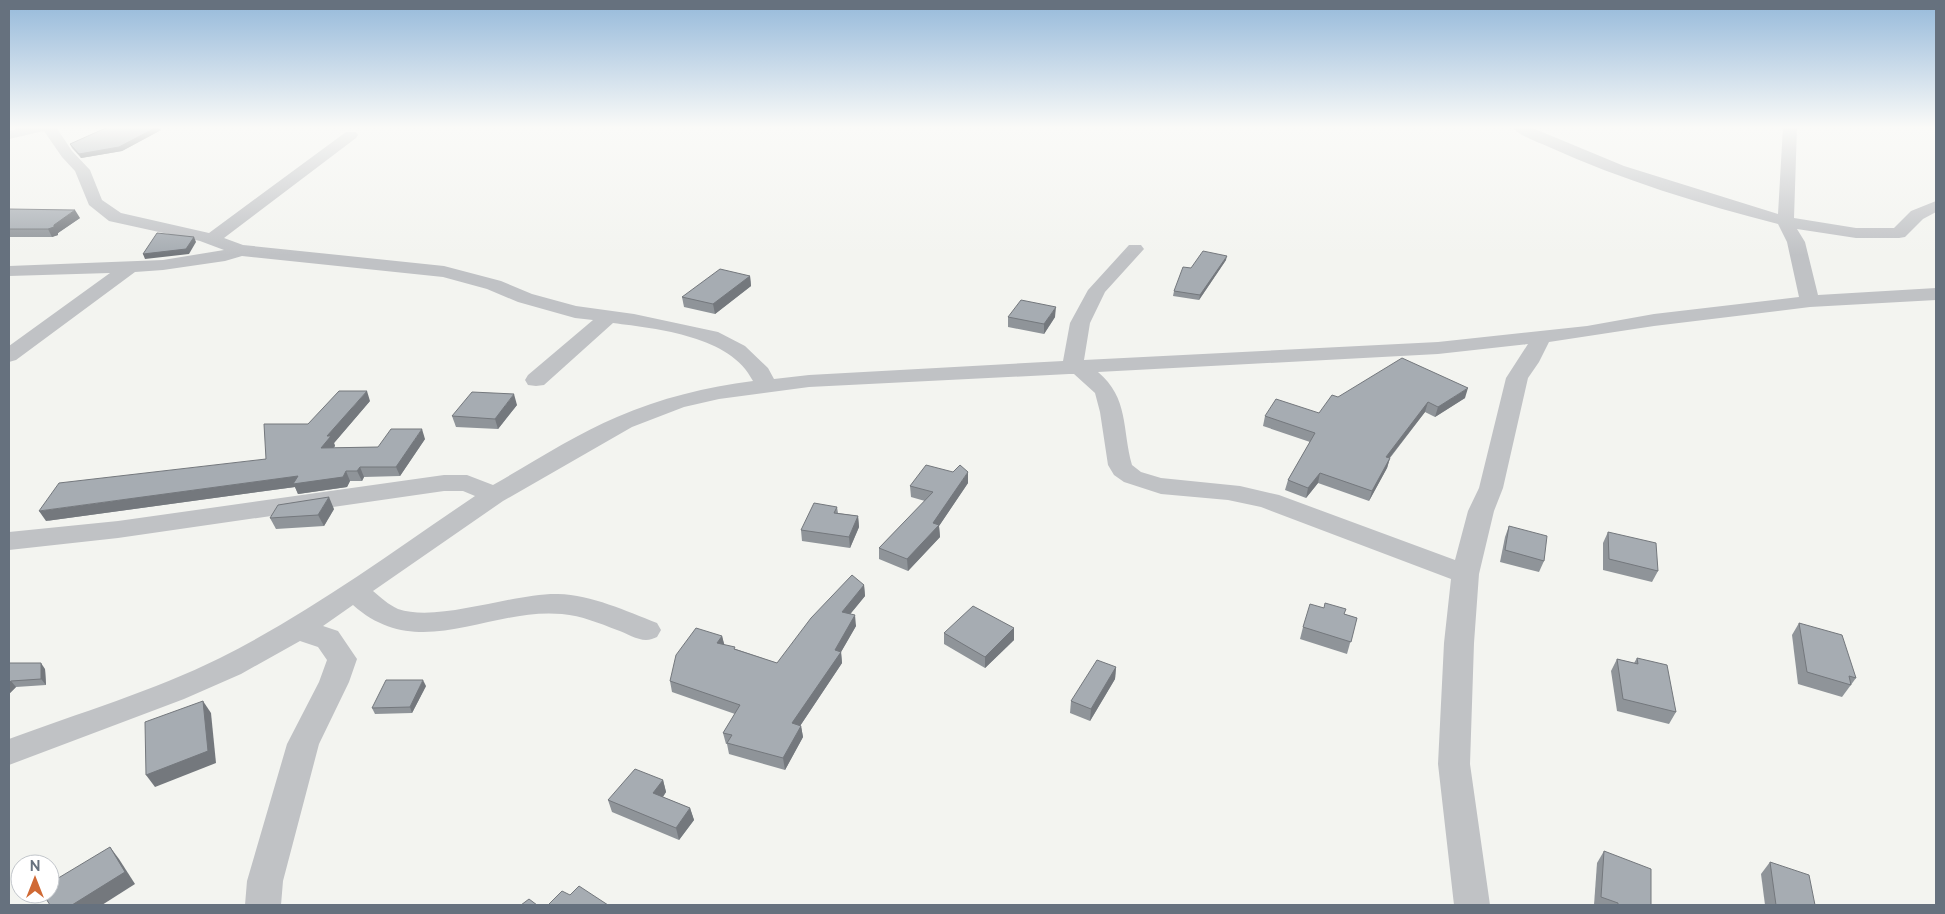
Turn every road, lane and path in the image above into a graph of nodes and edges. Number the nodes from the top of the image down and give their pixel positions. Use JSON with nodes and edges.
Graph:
{"nodes":[{"id":1,"x":82,"y":170,"type":"edge"},
{"id":2,"x":306,"y":170,"type":"edge"},
{"id":3,"x":1614,"y":170,"type":"edge"},
{"id":4,"x":1789,"y":170,"type":"edge"},
{"id":5,"x":1936,"y":206,"type":"edge"},
{"id":6,"x":1785,"y":222,"type":"junction"},
{"id":7,"x":212,"y":239,"type":"junction"},
{"id":8,"x":1135,"y":249,"type":"dead end"},
{"id":9,"x":240,"y":250,"type":"junction"},
{"id":10,"x":128,"y":268,"type":"junction"},
{"id":11,"x":9,"y":271,"type":"edge"},
{"id":12,"x":1936,"y":294,"type":"edge"},
{"id":13,"x":1810,"y":301,"type":"junction"},
{"id":14,"x":607,"y":318,"type":"junction"},
{"id":15,"x":1541,"y":338,"type":"junction"},
{"id":16,"x":9,"y":356,"type":"edge"},
{"id":17,"x":1075,"y":368,"type":"junction"},
{"id":18,"x":536,"y":380,"type":"dead end"},
{"id":19,"x":766,"y":385,"type":"junction"},
{"id":20,"x":494,"y":495,"type":"junction"},
{"id":21,"x":9,"y":540,"type":"edge"},
{"id":22,"x":1465,"y":574,"type":"junction"},
{"id":23,"x":355,"y":591,"type":"junction"},
{"id":24,"x":298,"y":629,"type":"junction"},
{"id":25,"x":646,"y":630,"type":"dead end"},
{"id":26,"x":9,"y":752,"type":"edge"},
{"id":27,"x":263,"y":905,"type":"edge"},
{"id":28,"x":1472,"y":905,"type":"edge"}],
"edges":[{"from":1,"to":7,"type":"street"},
{"from":2,"to":7,"type":"street"},
{"from":3,"to":6,"type":"street"},
{"from":4,"to":6,"type":"street"},
{"from":5,"to":6,"type":"street"},
{"from":6,"to":13,"type":"street"},
{"from":7,"to":9,"type":"street"},
{"from":8,"to":17,"type":"street"},
{"from":9,"to":10,"type":"street"},
{"from":9,"to":14,"type":"street"},
{"from":10,"to":11,"type":"street"},
{"from":10,"to":16,"type":"street"},
{"from":12,"to":13,"type":"street"},
{"from":13,"to":15,"type":"street"},
{"from":14,"to":18,"type":"street"},
{"from":14,"to":19,"type":"street"},
{"from":15,"to":17,"type":"street"},
{"from":15,"to":22,"type":"street"},
{"from":17,"to":19,"type":"street"},
{"from":17,"to":22,"type":"street"},
{"from":19,"to":20,"type":"street"},
{"from":20,"to":21,"type":"street"},
{"from":20,"to":23,"type":"street"},
{"from":22,"to":28,"type":"street"},
{"from":23,"to":24,"type":"street"},
{"from":23,"to":25,"type":"street"},
{"from":24,"to":26,"type":"street"},
{"from":24,"to":27,"type":"street"}]}
